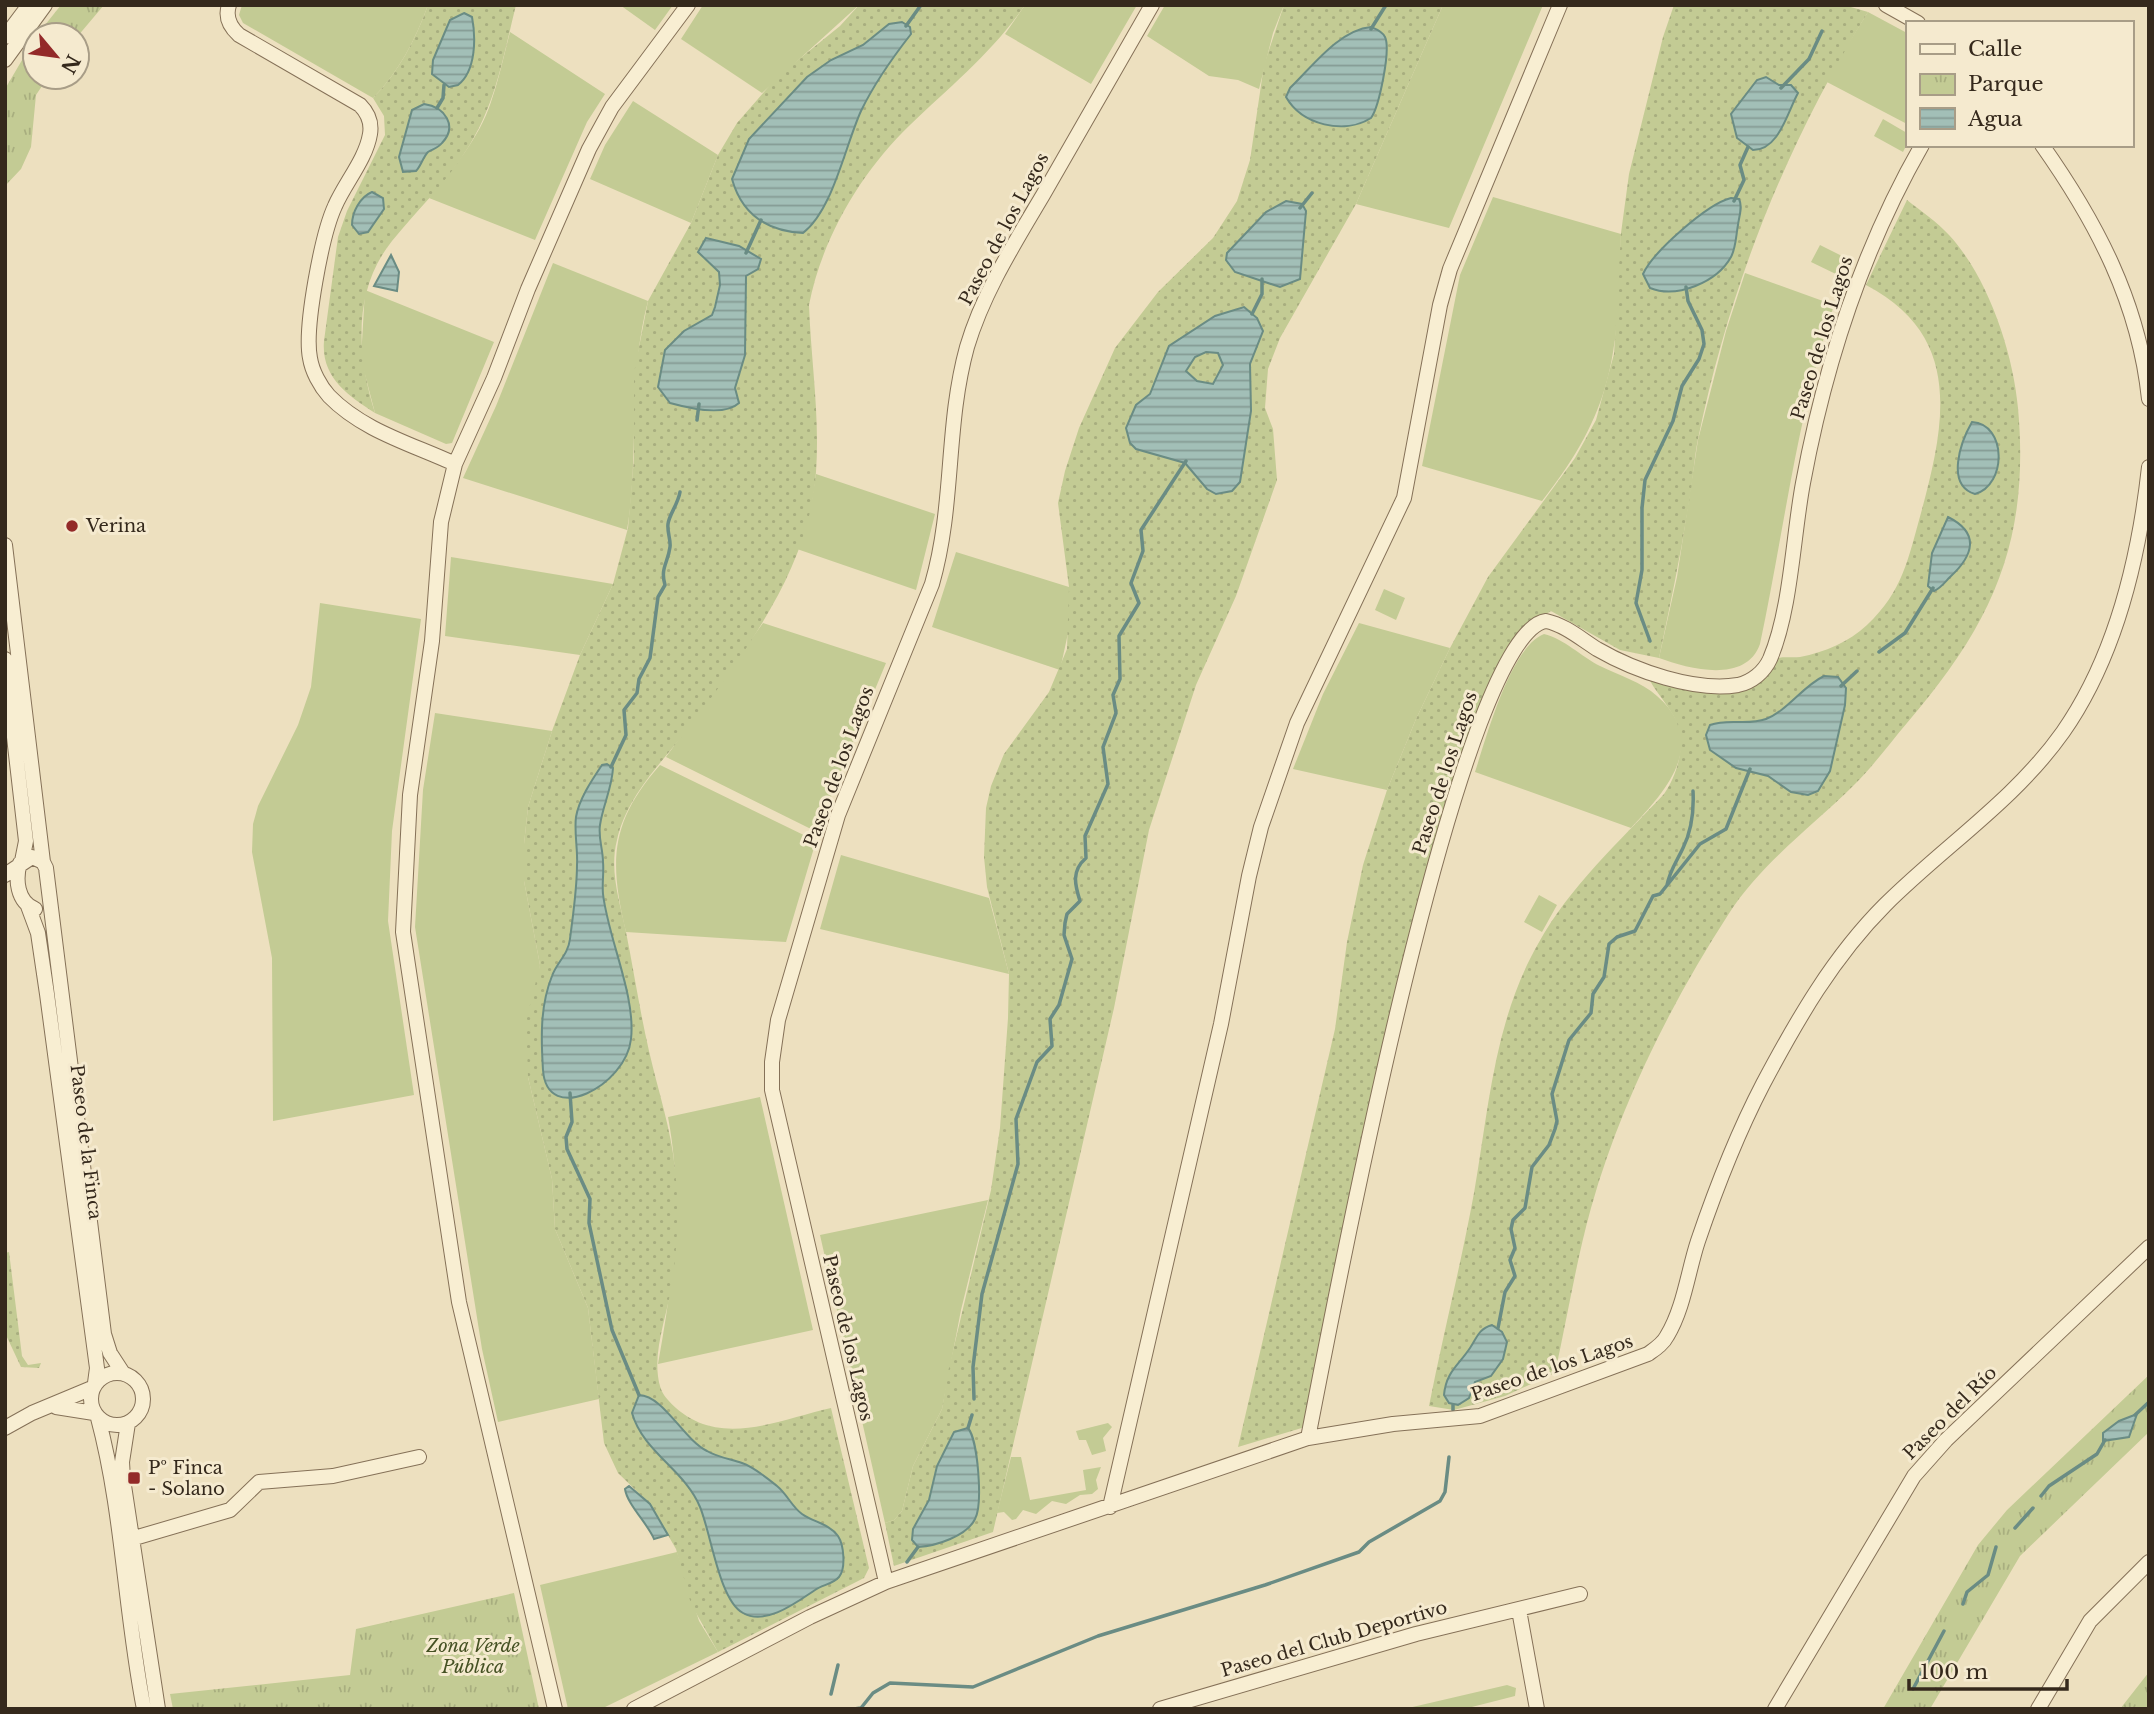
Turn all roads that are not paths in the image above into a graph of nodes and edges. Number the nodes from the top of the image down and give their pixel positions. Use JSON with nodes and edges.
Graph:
{"nodes":[{"id":1,"x":29,"y":5,"type":"edge"},
{"id":2,"x":45,"y":5,"type":"edge"},
{"id":3,"x":229,"y":5,"type":"edge"},
{"id":4,"x":688,"y":5,"type":"edge"},
{"id":5,"x":1152,"y":5,"type":"edge"},
{"id":6,"x":1560,"y":5,"type":"edge"},
{"id":7,"x":1886,"y":5,"type":"edge"},
{"id":8,"x":1914,"y":21,"type":"edge"},
{"id":9,"x":5,"y":37,"type":"edge"},
{"id":10,"x":5,"y":60,"type":"edge"},
{"id":11,"x":1921,"y":147,"type":"edge"},
{"id":12,"x":2043,"y":147,"type":"edge"},
{"id":13,"x":2149,"y":399,"type":"edge"},
{"id":14,"x":456,"y":464,"type":"junction"},
{"id":15,"x":2149,"y":467,"type":"edge"},
{"id":16,"x":5,"y":545,"type":"edge"},
{"id":17,"x":5,"y":659,"type":"edge"},
{"id":18,"x":21,"y":862,"type":"junction"},
{"id":19,"x":43,"y":862,"type":"junction"},
{"id":20,"x":5,"y":874,"type":"edge"},
{"id":21,"x":5,"y":891,"type":"edge"},
{"id":22,"x":48,"y":902,"type":"junction"},
{"id":23,"x":26,"y":903,"type":"junction"},
{"id":24,"x":2149,"y":1247,"type":"edge"},
{"id":25,"x":123,"y":1373,"type":"junction"},
{"id":26,"x":94,"y":1386,"type":"junction"},
{"id":27,"x":51,"y":1406,"type":"junction"},
{"id":28,"x":96,"y":1415,"type":"junction"},
{"id":29,"x":128,"y":1423,"type":"junction"},
{"id":30,"x":5,"y":1428,"type":"edge"},
{"id":31,"x":1308,"y":1438,"type":"junction"},
{"id":32,"x":419,"y":1457,"type":"dead end"},
{"id":33,"x":1110,"y":1507,"type":"junction"},
{"id":34,"x":131,"y":1539,"type":"junction"},
{"id":35,"x":2149,"y":1562,"type":"edge"},
{"id":36,"x":886,"y":1582,"type":"junction"},
{"id":37,"x":1580,"y":1594,"type":"dead end"},
{"id":38,"x":1519,"y":1611,"type":"junction"},
{"id":39,"x":144,"y":1709,"type":"edge"},
{"id":40,"x":158,"y":1709,"type":"edge"},
{"id":41,"x":555,"y":1709,"type":"edge"},
{"id":42,"x":634,"y":1709,"type":"edge"},
{"id":43,"x":1160,"y":1709,"type":"edge"},
{"id":44,"x":1537,"y":1709,"type":"edge"},
{"id":45,"x":1775,"y":1709,"type":"edge"},
{"id":46,"x":2038,"y":1709,"type":"edge"}],
"edges":[{"from":1,"to":9,"type":"street"},
{"from":2,"to":10,"type":"street"},
{"from":3,"to":14,"type":"street"},
{"from":4,"to":14,"type":"street"},
{"from":5,"to":36,"type":"street","name":"Paseo de los Lagos"},
{"from":6,"to":33,"type":"street"},
{"from":7,"to":8,"type":"street"},
{"from":11,"to":31,"type":"street","name":"Paseo de los Lagos"},
{"from":12,"to":13,"type":"street"},
{"from":14,"to":41,"type":"street"},
{"from":15,"to":31,"type":"street","name":"Paseo de los Lagos"},
{"from":16,"to":19,"type":"street"},
{"from":17,"to":18,"type":"street"},
{"from":18,"to":19,"type":"street"},
{"from":18,"to":20,"type":"street"},
{"from":18,"to":23,"type":"street","name":"Paseo de la Finca"},
{"from":19,"to":22,"type":"street","name":"Paseo de la Finca"},
{"from":21,"to":23,"type":"street"},
{"from":22,"to":23,"type":"street"},
{"from":22,"to":25,"type":"street","name":"Paseo de la Finca"},
{"from":23,"to":26,"type":"street","name":"Paseo de la Finca"},
{"from":24,"to":45,"type":"street","name":"Paseo del Río"},
{"from":25,"to":26,"type":"street"},
{"from":25,"to":29,"type":"street"},
{"from":26,"to":27,"type":"street"},
{"from":26,"to":28,"type":"street"},
{"from":27,"to":28,"type":"street"},
{"from":27,"to":30,"type":"street"},
{"from":28,"to":29,"type":"street"},
{"from":28,"to":39,"type":"street"},
{"from":29,"to":34,"type":"street"},
{"from":31,"to":33,"type":"street","name":"Paseo de los Lagos"},
{"from":32,"to":34,"type":"street"},
{"from":33,"to":36,"type":"street","name":"Paseo de los Lagos"},
{"from":34,"to":40,"type":"street"},
{"from":35,"to":46,"type":"street"},
{"from":36,"to":42,"type":"street","name":"Paseo de los Lagos"},
{"from":37,"to":38,"type":"street","name":"Paseo del Club Deportivo"},
{"from":38,"to":43,"type":"street","name":"Paseo del Club Deportivo"},
{"from":38,"to":44,"type":"street"}]}
